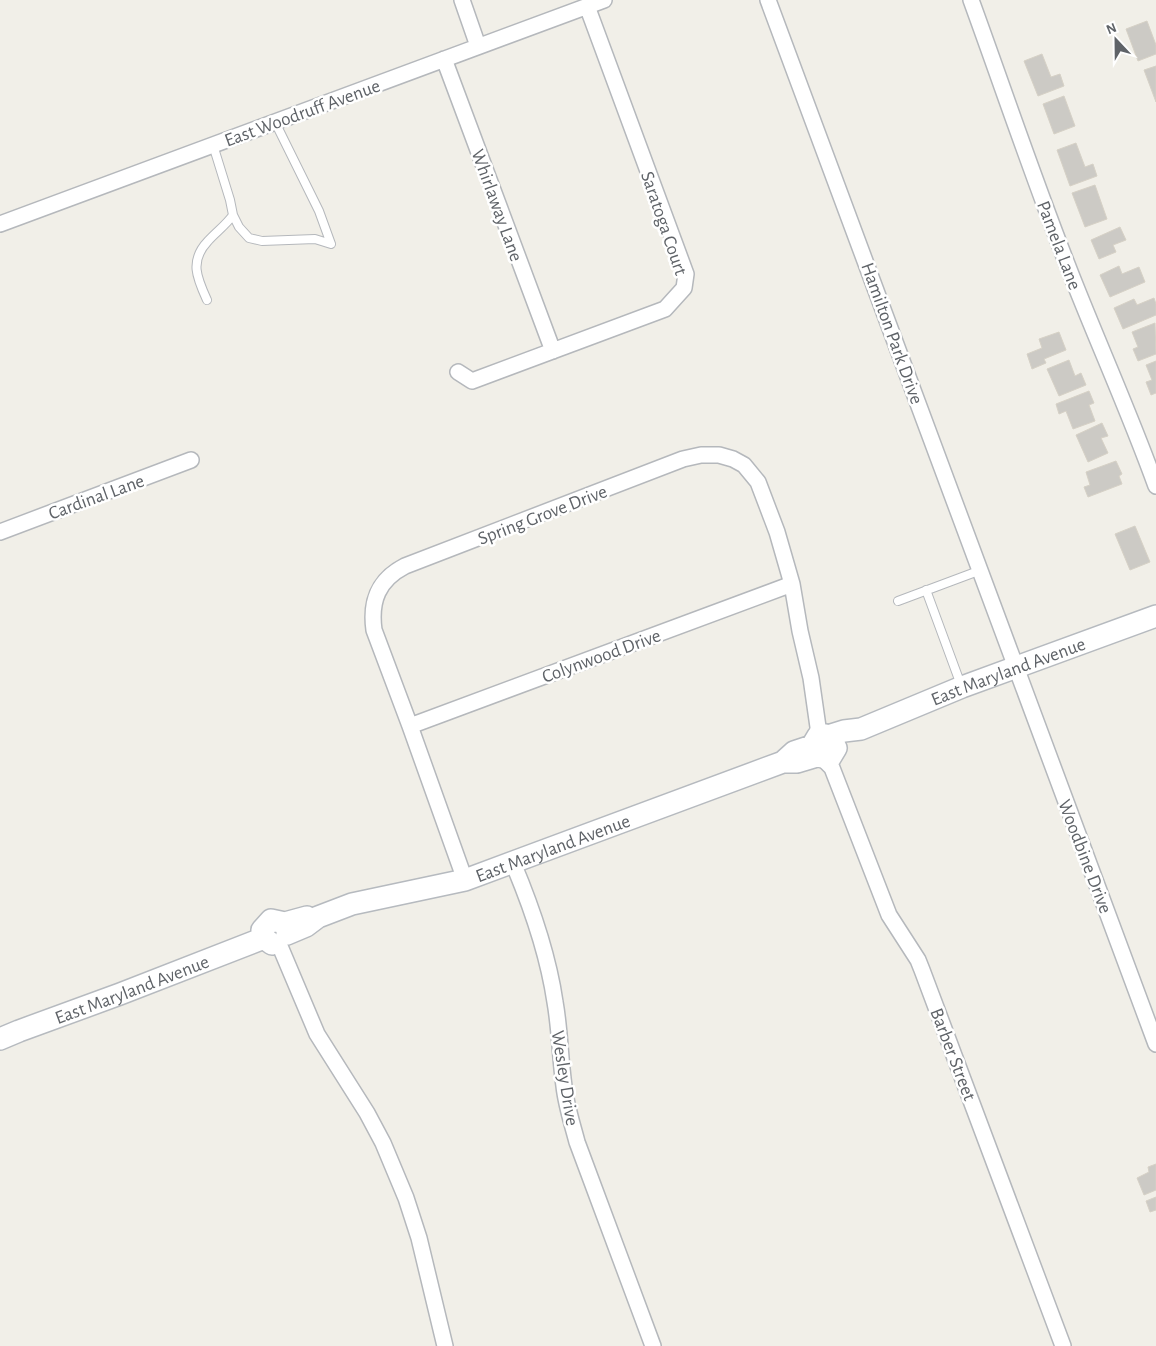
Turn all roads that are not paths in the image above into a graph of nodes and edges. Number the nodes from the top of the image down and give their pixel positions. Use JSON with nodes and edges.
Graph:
{"nodes":[{"id":1,"x":462,"y":0,"type":"edge"},
{"id":2,"x":604,"y":0,"type":"edge"},
{"id":3,"x":768,"y":0,"type":"edge"},
{"id":4,"x":971,"y":0,"type":"edge"},
{"id":5,"x":587,"y":6,"type":"junction"},
{"id":6,"x":478,"y":46,"type":"junction"},
{"id":7,"x":444,"y":59,"type":"junction"},
{"id":8,"x":275,"y":122,"type":"junction"},
{"id":9,"x":213,"y":145,"type":"junction"},
{"id":10,"x":233,"y":215,"type":"junction"},
{"id":11,"x":0,"y":224,"type":"edge"},
{"id":12,"x":206,"y":300,"type":"dead end"},
{"id":13,"x":552,"y":351,"type":"junction"},
{"id":14,"x":458,"y":372,"type":"dead end"},
{"id":15,"x":191,"y":460,"type":"dead end"},
{"id":16,"x":1156,"y":486,"type":"edge"},
{"id":17,"x":0,"y":532,"type":"edge"},
{"id":18,"x":981,"y":570,"type":"junction"},
{"id":19,"x":792,"y":584,"type":"junction"},
{"id":20,"x":926,"y":590,"type":"junction"},
{"id":21,"x":898,"y":600,"type":"dead end"},
{"id":22,"x":1156,"y":616,"type":"edge"},
{"id":23,"x":1017,"y":667,"type":"junction"},
{"id":24,"x":962,"y":687,"type":"junction"},
{"id":25,"x":410,"y":726,"type":"junction"},
{"id":26,"x":824,"y":746,"type":"junction"},
{"id":27,"x":513,"y":863,"type":"junction"},
{"id":28,"x":465,"y":880,"type":"junction"},
{"id":29,"x":279,"y":935,"type":"junction"},
{"id":30,"x":0,"y":1039,"type":"edge"},
{"id":31,"x":1156,"y":1044,"type":"edge"},
{"id":32,"x":445,"y":1346,"type":"edge"},
{"id":33,"x":653,"y":1346,"type":"edge"},
{"id":34,"x":1063,"y":1346,"type":"edge"}],
"edges":[{"from":1,"to":6,"type":"street"},
{"from":2,"to":5,"type":"street","name":"East Woodruff Avenue"},
{"from":3,"to":18,"type":"street","name":"Hamilton Park Drive"},
{"from":4,"to":16,"type":"street","name":"Pamela Lane"},
{"from":5,"to":6,"type":"street","name":"East Woodruff Avenue"},
{"from":5,"to":13,"type":"street","name":"Saratoga Court"},
{"from":6,"to":7,"type":"street","name":"East Woodruff Avenue"},
{"from":7,"to":8,"type":"street","name":"East Woodruff Avenue"},
{"from":7,"to":13,"type":"street","name":"Whirlaway Lane"},
{"from":8,"to":9,"type":"street","name":"East Woodruff Avenue"},
{"from":8,"to":10,"type":"lane"},
{"from":9,"to":10,"type":"lane"},
{"from":9,"to":11,"type":"street","name":"East Woodruff Avenue"},
{"from":10,"to":12,"type":"lane"},
{"from":13,"to":14,"type":"street","name":"Saratoga Court"},
{"from":15,"to":17,"type":"street","name":"Cardinal Lane"},
{"from":18,"to":20,"type":"lane"},
{"from":18,"to":23,"type":"street","name":"Hamilton Park Drive"},
{"from":19,"to":25,"type":"street","name":"Colynwood Drive"},
{"from":19,"to":25,"type":"street","name":"Spring Grove Drive"},
{"from":19,"to":26,"type":"street","name":"Spring Grove Drive"},
{"from":20,"to":21,"type":"lane"},
{"from":20,"to":24,"type":"lane"},
{"from":22,"to":23,"type":"street","name":"East Maryland Avenue"},
{"from":23,"to":24,"type":"street","name":"East Maryland Avenue"},
{"from":23,"to":31,"type":"street","name":"Woodbine Drive"},
{"from":24,"to":26,"type":"street","name":"East Maryland Avenue"},
{"from":25,"to":28,"type":"street","name":"Spring Grove Drive"},
{"from":26,"to":27,"type":"street","name":"East Maryland Avenue"},
{"from":26,"to":34,"type":"street","name":"Barber Street"},
{"from":27,"to":28,"type":"street","name":"East Maryland Avenue"},
{"from":27,"to":33,"type":"street","name":"Wesley Drive"},
{"from":28,"to":29,"type":"street","name":"East Maryland Avenue"},
{"from":29,"to":30,"type":"street","name":"East Maryland Avenue"},
{"from":29,"to":32,"type":"street"}]}
